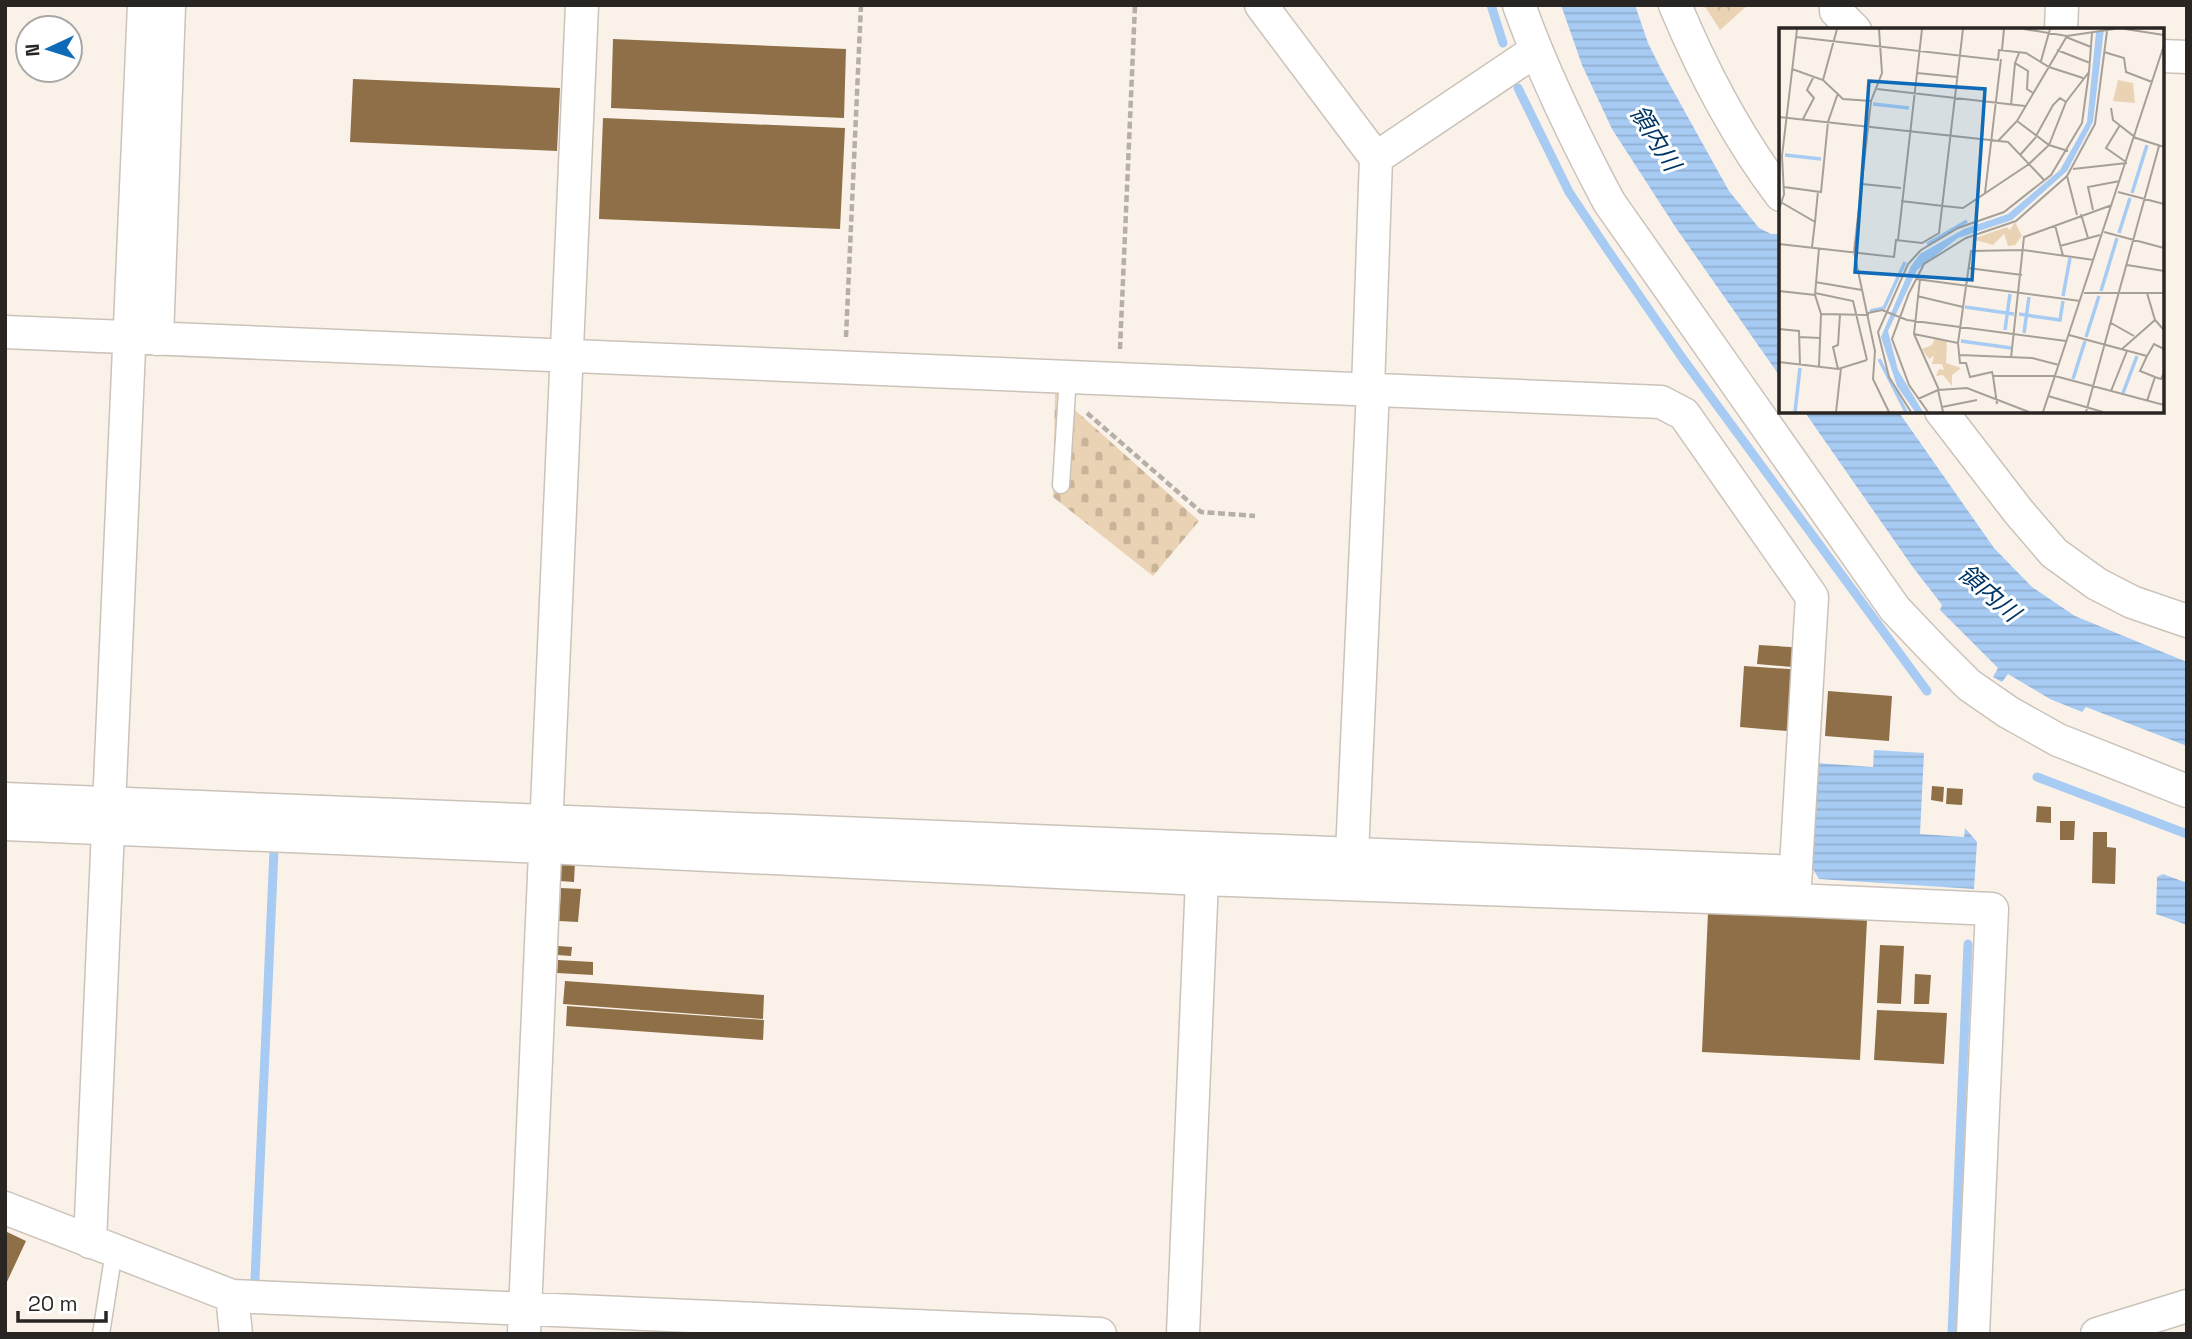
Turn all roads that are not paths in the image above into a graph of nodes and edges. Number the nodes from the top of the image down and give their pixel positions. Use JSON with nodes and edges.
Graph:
{"nodes":[{"id":1,"x":144,"y":5,"type":"edge"},
{"id":2,"x":169,"y":5,"type":"edge"},
{"id":3,"x":582,"y":5,"type":"edge"},
{"id":4,"x":1261,"y":5,"type":"edge"},
{"id":5,"x":1519,"y":5,"type":"edge"},
{"id":6,"x":1675,"y":5,"type":"edge"},
{"id":7,"x":1836,"y":5,"type":"edge"},
{"id":8,"x":2062,"y":5,"type":"edge"},
{"id":9,"x":1853,"y":28,"type":"edge"},
{"id":10,"x":2060,"y":28,"type":"edge"},
{"id":11,"x":1535,"y":51,"type":"junction"},
{"id":12,"x":2164,"y":56,"type":"edge"},
{"id":13,"x":2187,"y":57,"type":"edge"},
{"id":14,"x":1376,"y":158,"type":"junction"},
{"id":15,"x":1779,"y":192,"type":"edge"},
{"id":16,"x":5,"y":332,"type":"edge"},
{"id":17,"x":143,"y":338,"type":"junction"},
{"id":18,"x":565,"y":354,"type":"junction"},
{"id":19,"x":1067,"y":386,"type":"junction"},
{"id":20,"x":1370,"y":389,"type":"junction"},
{"id":21,"x":1943,"y":413,"type":"edge"},
{"id":22,"x":1061,"y":485,"type":"dead end"},
{"id":23,"x":2187,"y":621,"type":"edge"},
{"id":24,"x":2187,"y":791,"type":"edge"},
{"id":25,"x":5,"y":799,"type":"edge"},
{"id":26,"x":108,"y":816,"type":"junction"},
{"id":27,"x":5,"y":824,"type":"edge"},
{"id":28,"x":547,"y":834,"type":"junction"},
{"id":29,"x":1351,"y":869,"type":"junction"},
{"id":30,"x":1202,"y":879,"type":"junction"},
{"id":31,"x":1795,"y":886,"type":"junction"},
{"id":32,"x":5,"y":1209,"type":"edge"},
{"id":33,"x":102,"y":1247,"type":"junction"},
{"id":34,"x":232,"y":1296,"type":"junction"},
{"id":35,"x":2187,"y":1306,"type":"edge"},
{"id":36,"x":525,"y":1321,"type":"edge"},
{"id":37,"x":101,"y":1334,"type":"edge"},
{"id":38,"x":236,"y":1334,"type":"edge"},
{"id":39,"x":1100,"y":1334,"type":"edge"},
{"id":40,"x":1183,"y":1334,"type":"edge"},
{"id":41,"x":1973,"y":1334,"type":"edge"},
{"id":42,"x":2097,"y":1334,"type":"edge"}],
"edges":[{"from":1,"to":17,"type":"street"},
{"from":2,"to":17,"type":"street"},
{"from":3,"to":18,"type":"street"},
{"from":4,"to":14,"type":"street"},
{"from":5,"to":11,"type":"street"},
{"from":6,"to":15,"type":"street"},
{"from":7,"to":9,"type":"street"},
{"from":8,"to":10,"type":"street"},
{"from":11,"to":14,"type":"street"},
{"from":11,"to":24,"type":"street"},
{"from":12,"to":13,"type":"street"},
{"from":14,"to":20,"type":"street"},
{"from":16,"to":17,"type":"street"},
{"from":17,"to":18,"type":"street"},
{"from":17,"to":26,"type":"street"},
{"from":18,"to":19,"type":"street"},
{"from":18,"to":28,"type":"street"},
{"from":19,"to":20,"type":"street"},
{"from":19,"to":22,"type":"lane"},
{"from":20,"to":29,"type":"street"},
{"from":20,"to":31,"type":"street"},
{"from":21,"to":23,"type":"street"},
{"from":25,"to":26,"type":"street"},
{"from":26,"to":27,"type":"street"},
{"from":26,"to":28,"type":"street"},
{"from":26,"to":33,"type":"street"},
{"from":28,"to":29,"type":"street"},
{"from":28,"to":30,"type":"street"},
{"from":28,"to":36,"type":"street"},
{"from":29,"to":30,"type":"street"},
{"from":29,"to":31,"type":"street"},
{"from":30,"to":40,"type":"street"},
{"from":31,"to":41,"type":"street"},
{"from":32,"to":33,"type":"street"},
{"from":33,"to":34,"type":"street"},
{"from":33,"to":37,"type":"lane"},
{"from":34,"to":36,"type":"street"},
{"from":34,"to":38,"type":"street"},
{"from":35,"to":42,"type":"street"},
{"from":36,"to":39,"type":"street"}]}
